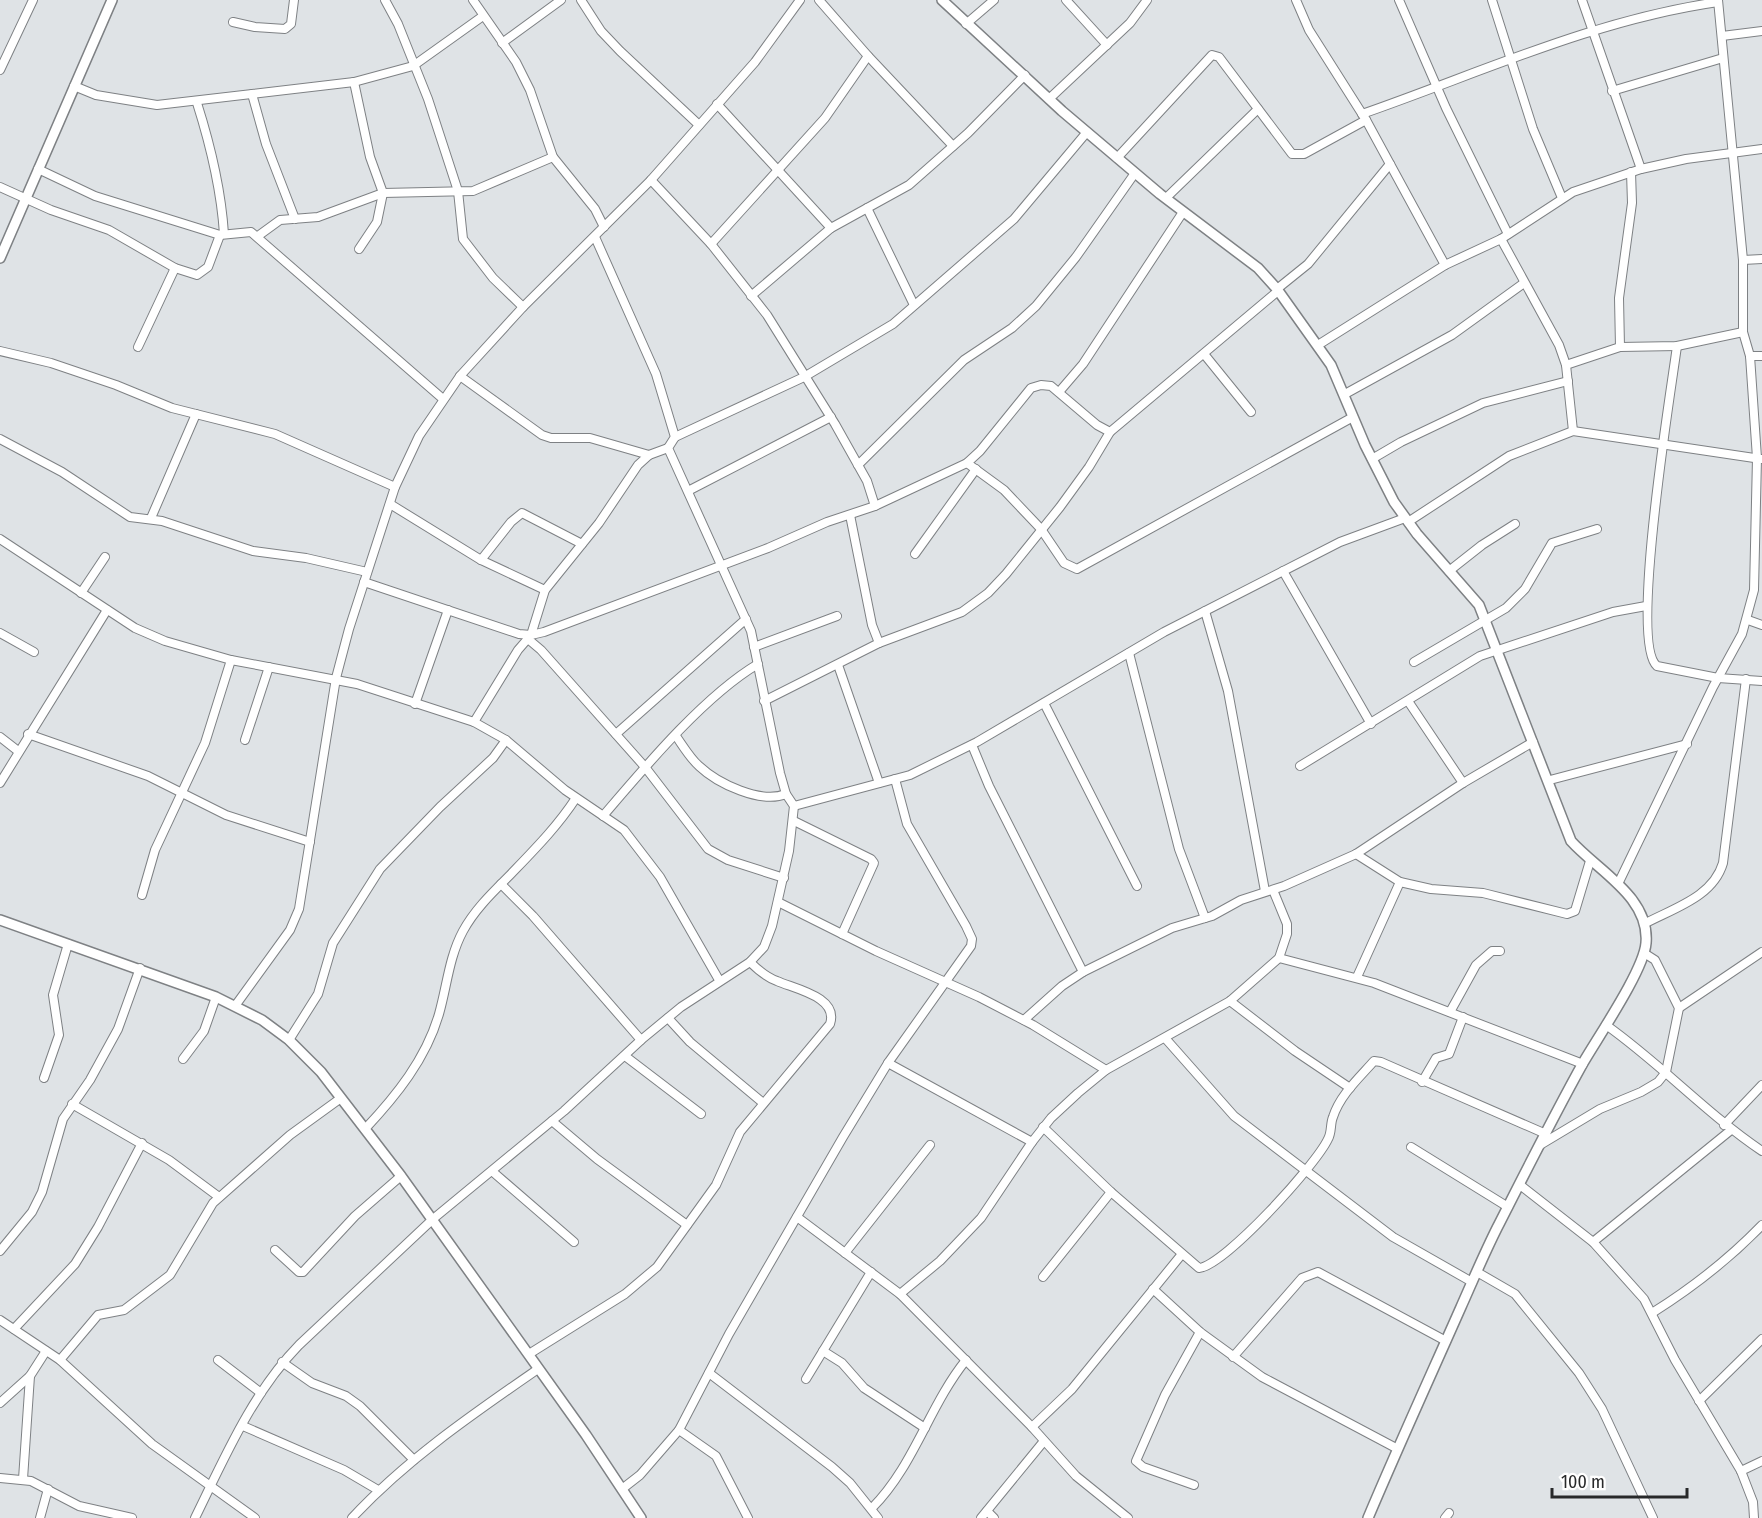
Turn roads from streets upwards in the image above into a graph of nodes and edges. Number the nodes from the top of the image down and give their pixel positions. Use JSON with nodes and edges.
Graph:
{"nodes":[{"id":1,"x":33,"y":0,"type":"edge"},
{"id":2,"x":112,"y":0,"type":"edge"},
{"id":3,"x":294,"y":0,"type":"edge"},
{"id":4,"x":385,"y":0,"type":"edge"},
{"id":5,"x":473,"y":0,"type":"edge"},
{"id":6,"x":561,"y":0,"type":"edge"},
{"id":7,"x":581,"y":0,"type":"edge"},
{"id":8,"x":819,"y":0,"type":"edge"},
{"id":9,"x":942,"y":0,"type":"edge"},
{"id":10,"x":994,"y":0,"type":"edge"},
{"id":11,"x":1066,"y":0,"type":"edge"},
{"id":12,"x":1147,"y":0,"type":"edge"},
{"id":13,"x":1296,"y":0,"type":"edge"},
{"id":14,"x":1399,"y":0,"type":"edge"},
{"id":15,"x":1492,"y":0,"type":"edge"},
{"id":16,"x":1582,"y":0,"type":"edge"},
{"id":17,"x":797,"y":1,"type":"edge"},
{"id":18,"x":1718,"y":1,"type":"edge"},
{"id":19,"x":1676,"y":4,"type":"edge"},
{"id":20,"x":483,"y":16,"type":"junction"},
{"id":21,"x":233,"y":22,"type":"dead end"},
{"id":22,"x":966,"y":24,"type":"junction"},
{"id":23,"x":1762,"y":30,"type":"edge"},
{"id":24,"x":1591,"y":31,"type":"junction"},
{"id":25,"x":1722,"y":36,"type":"junction"},
{"id":26,"x":502,"y":43,"type":"junction"},
{"id":27,"x":1107,"y":45,"type":"junction"},
{"id":28,"x":868,"y":56,"type":"junction"},
{"id":29,"x":1509,"y":58,"type":"junction"},
{"id":30,"x":1724,"y":58,"type":"junction"},
{"id":31,"x":413,"y":66,"type":"junction"},
{"id":32,"x":0,"y":70,"type":"edge"},
{"id":33,"x":1025,"y":75,"type":"junction"},
{"id":34,"x":354,"y":82,"type":"junction"},
{"id":35,"x":74,"y":86,"type":"junction"},
{"id":36,"x":1437,"y":88,"type":"junction"},
{"id":37,"x":1612,"y":91,"type":"junction"},
{"id":38,"x":252,"y":94,"type":"junction"},
{"id":39,"x":1049,"y":99,"type":"junction"},
{"id":40,"x":197,"y":102,"type":"junction"},
{"id":41,"x":717,"y":104,"type":"junction"},
{"id":42,"x":1258,"y":109,"type":"junction"},
{"id":43,"x":1364,"y":117,"type":"junction"},
{"id":44,"x":699,"y":125,"type":"junction"},
{"id":45,"x":1087,"y":132,"type":"junction"},
{"id":46,"x":953,"y":146,"type":"junction"},
{"id":47,"x":1762,"y":149,"type":"edge"},
{"id":48,"x":1731,"y":153,"type":"junction"},
{"id":49,"x":553,"y":157,"type":"junction"},
{"id":50,"x":1117,"y":158,"type":"junction"},
{"id":51,"x":1390,"y":164,"type":"junction"},
{"id":52,"x":38,"y":169,"type":"junction"},
{"id":53,"x":1641,"y":169,"type":"junction"},
{"id":54,"x":780,"y":170,"type":"junction"},
{"id":55,"x":1631,"y":172,"type":"junction"},
{"id":56,"x":1135,"y":173,"type":"junction"},
{"id":57,"x":651,"y":180,"type":"junction"},
{"id":58,"x":0,"y":188,"type":"edge"},
{"id":59,"x":458,"y":191,"type":"junction"},
{"id":60,"x":383,"y":193,"type":"junction"},
{"id":61,"x":1166,"y":198,"type":"junction"},
{"id":62,"x":1562,"y":198,"type":"junction"},
{"id":63,"x":25,"y":199,"type":"junction"},
{"id":64,"x":867,"y":208,"type":"junction"},
{"id":65,"x":1183,"y":212,"type":"junction"},
{"id":66,"x":295,"y":219,"type":"junction"},
{"id":67,"x":604,"y":227,"type":"junction"},
{"id":68,"x":831,"y":228,"type":"junction"},
{"id":69,"x":222,"y":235,"type":"junction"},
{"id":70,"x":1505,"y":236,"type":"junction"},
{"id":71,"x":258,"y":237,"type":"junction"},
{"id":72,"x":595,"y":237,"type":"junction"},
{"id":73,"x":711,"y":244,"type":"junction"},
{"id":74,"x":359,"y":249,"type":"dead end"},
{"id":75,"x":0,"y":258,"type":"edge"},
{"id":76,"x":1762,"y":259,"type":"edge"},
{"id":77,"x":1743,"y":260,"type":"junction"},
{"id":78,"x":1445,"y":265,"type":"junction"},
{"id":79,"x":175,"y":268,"type":"junction"},
{"id":80,"x":1524,"y":283,"type":"junction"},
{"id":81,"x":1278,"y":290,"type":"junction"},
{"id":82,"x":751,"y":296,"type":"junction"},
{"id":83,"x":914,"y":305,"type":"junction"},
{"id":84,"x":523,"y":307,"type":"junction"},
{"id":85,"x":1743,"y":332,"type":"junction"},
{"id":86,"x":1318,"y":345,"type":"junction"},
{"id":87,"x":1677,"y":346,"type":"junction"},
{"id":88,"x":138,"y":347,"type":"dead end"},
{"id":89,"x":1620,"y":348,"type":"junction"},
{"id":90,"x":0,"y":351,"type":"edge"},
{"id":91,"x":1204,"y":354,"type":"junction"},
{"id":92,"x":1762,"y":356,"type":"edge"},
{"id":93,"x":1750,"y":357,"type":"junction"},
{"id":94,"x":1566,"y":365,"type":"junction"},
{"id":95,"x":460,"y":376,"type":"junction"},
{"id":96,"x":804,"y":377,"type":"junction"},
{"id":97,"x":1568,"y":381,"type":"junction"},
{"id":98,"x":1059,"y":393,"type":"junction"},
{"id":99,"x":1345,"y":394,"type":"junction"},
{"id":100,"x":442,"y":399,"type":"junction"},
{"id":101,"x":1251,"y":412,"type":"dead end"},
{"id":102,"x":196,"y":414,"type":"junction"},
{"id":103,"x":831,"y":417,"type":"junction"},
{"id":104,"x":1353,"y":417,"type":"junction"},
{"id":105,"x":1573,"y":431,"type":"junction"},
{"id":106,"x":1110,"y":432,"type":"junction"},
{"id":107,"x":675,"y":437,"type":"junction"},
{"id":108,"x":0,"y":439,"type":"edge"},
{"id":109,"x":1665,"y":444,"type":"junction"},
{"id":110,"x":668,"y":448,"type":"junction"},
{"id":111,"x":649,"y":455,"type":"junction"},
{"id":112,"x":1760,"y":458,"type":"edge"},
{"id":113,"x":1372,"y":459,"type":"junction"},
{"id":114,"x":967,"y":463,"type":"junction"},
{"id":115,"x":858,"y":465,"type":"junction"},
{"id":116,"x":976,"y":469,"type":"junction"},
{"id":117,"x":395,"y":488,"type":"junction"},
{"id":118,"x":688,"y":491,"type":"junction"},
{"id":119,"x":390,"y":504,"type":"junction"},
{"id":120,"x":875,"y":506,"type":"junction"},
{"id":121,"x":850,"y":514,"type":"junction"},
{"id":122,"x":151,"y":519,"type":"junction"},
{"id":123,"x":1406,"y":520,"type":"junction"},
{"id":124,"x":1515,"y":524,"type":"dead end"},
{"id":125,"x":1041,"y":529,"type":"junction"},
{"id":126,"x":1597,"y":529,"type":"dead end"},
{"id":127,"x":0,"y":539,"type":"edge"},
{"id":128,"x":582,"y":544,"type":"junction"},
{"id":129,"x":915,"y":554,"type":"dead end"},
{"id":130,"x":1759,"y":554,"type":"edge"},
{"id":131,"x":105,"y":557,"type":"dead end"},
{"id":132,"x":481,"y":560,"type":"junction"},
{"id":133,"x":722,"y":564,"type":"junction"},
{"id":134,"x":1283,"y":571,"type":"junction"},
{"id":135,"x":1449,"y":571,"type":"junction"},
{"id":136,"x":367,"y":572,"type":"junction"},
{"id":137,"x":364,"y":582,"type":"junction"},
{"id":138,"x":545,"y":590,"type":"junction"},
{"id":139,"x":81,"y":593,"type":"junction"},
{"id":140,"x":1646,"y":606,"type":"junction"},
{"id":141,"x":106,"y":610,"type":"junction"},
{"id":142,"x":448,"y":610,"type":"junction"},
{"id":143,"x":1204,"y":611,"type":"junction"},
{"id":144,"x":837,"y":616,"type":"dead end"},
{"id":145,"x":746,"y":619,"type":"junction"},
{"id":146,"x":1485,"y":620,"type":"junction"},
{"id":147,"x":1748,"y":620,"type":"junction"},
{"id":148,"x":1762,"y":625,"type":"edge"},
{"id":149,"x":0,"y":633,"type":"edge"},
{"id":150,"x":530,"y":637,"type":"junction"},
{"id":151,"x":879,"y":643,"type":"junction"},
{"id":152,"x":754,"y":647,"type":"junction"},
{"id":153,"x":1496,"y":650,"type":"junction"},
{"id":154,"x":34,"y":652,"type":"dead end"},
{"id":155,"x":1129,"y":653,"type":"junction"},
{"id":156,"x":231,"y":660,"type":"junction"},
{"id":157,"x":1414,"y":662,"type":"dead end"},
{"id":158,"x":758,"y":664,"type":"junction"},
{"id":159,"x":838,"y":665,"type":"junction"},
{"id":160,"x":269,"y":667,"type":"junction"},
{"id":161,"x":336,"y":678,"type":"junction"},
{"id":162,"x":1718,"y":678,"type":"junction"},
{"id":163,"x":1746,"y":679,"type":"junction"},
{"id":164,"x":1762,"y":681,"type":"edge"},
{"id":165,"x":764,"y":701,"type":"junction"},
{"id":166,"x":1408,"y":702,"type":"junction"},
{"id":167,"x":1044,"y":703,"type":"junction"},
{"id":168,"x":415,"y":704,"type":"junction"},
{"id":169,"x":474,"y":722,"type":"junction"},
{"id":170,"x":1371,"y":724,"type":"junction"},
{"id":171,"x":28,"y":734,"type":"junction"},
{"id":172,"x":616,"y":734,"type":"junction"},
{"id":173,"x":676,"y":736,"type":"junction"},
{"id":174,"x":0,"y":737,"type":"edge"},
{"id":175,"x":245,"y":740,"type":"dead end"},
{"id":176,"x":506,"y":740,"type":"junction"},
{"id":177,"x":1533,"y":742,"type":"junction"},
{"id":178,"x":1687,"y":744,"type":"junction"},
{"id":179,"x":972,"y":745,"type":"junction"},
{"id":180,"x":18,"y":751,"type":"junction"},
{"id":181,"x":1300,"y":766,"type":"dead end"},
{"id":182,"x":645,"y":767,"type":"junction"},
{"id":183,"x":895,"y":779,"type":"junction"},
{"id":184,"x":1550,"y":780,"type":"junction"},
{"id":185,"x":0,"y":783,"type":"edge"},
{"id":186,"x":879,"y":783,"type":"junction"},
{"id":187,"x":1463,"y":783,"type":"junction"},
{"id":188,"x":786,"y":794,"type":"junction"},
{"id":189,"x":182,"y":795,"type":"junction"},
{"id":190,"x":576,"y":798,"type":"junction"},
{"id":191,"x":794,"y":806,"type":"junction"},
{"id":192,"x":603,"y":816,"type":"junction"},
{"id":193,"x":794,"y":821,"type":"junction"},
{"id":194,"x":310,"y":842,"type":"junction"},
{"id":195,"x":1356,"y":854,"type":"junction"},
{"id":196,"x":1590,"y":861,"type":"junction"},
{"id":197,"x":784,"y":878,"type":"junction"},
{"id":198,"x":1400,"y":882,"type":"junction"},
{"id":199,"x":501,"y":884,"type":"junction"},
{"id":200,"x":1618,"y":884,"type":"junction"},
{"id":201,"x":1137,"y":886,"type":"dead end"},
{"id":202,"x":1269,"y":891,"type":"junction"},
{"id":203,"x":142,"y":895,"type":"dead end"},
{"id":204,"x":778,"y":902,"type":"junction"},
{"id":205,"x":1205,"y":918,"type":"junction"},
{"id":206,"x":0,"y":920,"type":"edge"},
{"id":207,"x":1644,"y":924,"type":"junction"},
{"id":208,"x":842,"y":934,"type":"junction"},
{"id":209,"x":68,"y":944,"type":"junction"},
{"id":210,"x":1500,"y":951,"type":"dead end"},
{"id":211,"x":1762,"y":952,"type":"edge"},
{"id":212,"x":1644,"y":953,"type":"junction"},
{"id":213,"x":1279,"y":958,"type":"junction"},
{"id":214,"x":750,"y":962,"type":"junction"},
{"id":215,"x":140,"y":968,"type":"junction"},
{"id":216,"x":1083,"y":972,"type":"junction"},
{"id":217,"x":1357,"y":978,"type":"junction"},
{"id":218,"x":719,"y":980,"type":"junction"},
{"id":219,"x":946,"y":982,"type":"junction"},
{"id":220,"x":216,"y":997,"type":"junction"},
{"id":221,"x":1230,"y":1001,"type":"junction"},
{"id":222,"x":235,"y":1006,"type":"junction"},
{"id":223,"x":1678,"y":1008,"type":"junction"},
{"id":224,"x":1450,"y":1011,"type":"junction"},
{"id":225,"x":1463,"y":1017,"type":"junction"},
{"id":226,"x":668,"y":1018,"type":"junction"},
{"id":227,"x":1024,"y":1020,"type":"junction"},
{"id":228,"x":1606,"y":1025,"type":"junction"},
{"id":229,"x":1165,"y":1038,"type":"junction"},
{"id":230,"x":289,"y":1040,"type":"junction"},
{"id":231,"x":641,"y":1040,"type":"junction"},
{"id":232,"x":625,"y":1056,"type":"junction"},
{"id":233,"x":183,"y":1059,"type":"dead end"},
{"id":234,"x":888,"y":1063,"type":"junction"},
{"id":235,"x":1583,"y":1064,"type":"junction"},
{"id":236,"x":1106,"y":1070,"type":"junction"},
{"id":237,"x":1666,"y":1072,"type":"junction"},
{"id":238,"x":44,"y":1078,"type":"dead end"},
{"id":239,"x":1422,"y":1082,"type":"junction"},
{"id":240,"x":1762,"y":1085,"type":"edge"},
{"id":241,"x":1350,"y":1088,"type":"junction"},
{"id":242,"x":341,"y":1098,"type":"junction"},
{"id":243,"x":763,"y":1103,"type":"junction"},
{"id":244,"x":72,"y":1104,"type":"junction"},
{"id":245,"x":701,"y":1114,"type":"dead end"},
{"id":246,"x":552,"y":1121,"type":"junction"},
{"id":247,"x":1724,"y":1125,"type":"junction"},
{"id":248,"x":1043,"y":1127,"type":"junction"},
{"id":249,"x":365,"y":1129,"type":"junction"},
{"id":250,"x":1731,"y":1131,"type":"junction"},
{"id":251,"x":1546,"y":1134,"type":"junction"},
{"id":252,"x":1032,"y":1142,"type":"junction"},
{"id":253,"x":142,"y":1143,"type":"junction"},
{"id":254,"x":930,"y":1145,"type":"dead end"},
{"id":255,"x":1540,"y":1145,"type":"junction"},
{"id":256,"x":1411,"y":1147,"type":"dead end"},
{"id":257,"x":1762,"y":1151,"type":"edge"},
{"id":258,"x":1306,"y":1171,"type":"junction"},
{"id":259,"x":493,"y":1172,"type":"junction"},
{"id":260,"x":401,"y":1176,"type":"junction"},
{"id":261,"x":1520,"y":1185,"type":"junction"},
{"id":262,"x":1111,"y":1192,"type":"junction"},
{"id":263,"x":219,"y":1197,"type":"junction"},
{"id":264,"x":1508,"y":1207,"type":"junction"},
{"id":265,"x":797,"y":1216,"type":"junction"},
{"id":266,"x":433,"y":1219,"type":"junction"},
{"id":267,"x":687,"y":1225,"type":"junction"},
{"id":268,"x":1762,"y":1225,"type":"edge"},
{"id":269,"x":574,"y":1242,"type":"dead end"},
{"id":270,"x":1593,"y":1242,"type":"junction"},
{"id":271,"x":275,"y":1250,"type":"dead end"},
{"id":272,"x":0,"y":1251,"type":"edge"},
{"id":273,"x":845,"y":1253,"type":"junction"},
{"id":274,"x":1182,"y":1254,"type":"junction"},
{"id":275,"x":871,"y":1272,"type":"junction"},
{"id":276,"x":1477,"y":1272,"type":"junction"},
{"id":277,"x":1043,"y":1277,"type":"dead end"},
{"id":278,"x":1472,"y":1282,"type":"junction"},
{"id":279,"x":1154,"y":1289,"type":"junction"},
{"id":280,"x":900,"y":1294,"type":"junction"},
{"id":281,"x":1652,"y":1313,"type":"junction"},
{"id":282,"x":0,"y":1320,"type":"edge"},
{"id":283,"x":14,"y":1329,"type":"junction"},
{"id":284,"x":1200,"y":1332,"type":"junction"},
{"id":285,"x":1762,"y":1339,"type":"edge"},
{"id":286,"x":1446,"y":1341,"type":"junction"},
{"id":287,"x":46,"y":1351,"type":"junction"},
{"id":288,"x":823,"y":1352,"type":"junction"},
{"id":289,"x":529,"y":1354,"type":"junction"},
{"id":290,"x":1233,"y":1357,"type":"junction"},
{"id":291,"x":60,"y":1360,"type":"junction"},
{"id":292,"x":218,"y":1360,"type":"dead end"},
{"id":293,"x":966,"y":1360,"type":"junction"},
{"id":294,"x":282,"y":1362,"type":"junction"},
{"id":295,"x":538,"y":1369,"type":"junction"},
{"id":296,"x":709,"y":1373,"type":"junction"},
{"id":297,"x":30,"y":1376,"type":"junction"},
{"id":298,"x":806,"y":1379,"type":"dead end"},
{"id":299,"x":261,"y":1393,"type":"junction"},
{"id":300,"x":1699,"y":1401,"type":"junction"},
{"id":301,"x":0,"y":1402,"type":"edge"},
{"id":302,"x":243,"y":1426,"type":"junction"},
{"id":303,"x":1032,"y":1427,"type":"junction"},
{"id":304,"x":925,"y":1428,"type":"junction"},
{"id":305,"x":679,"y":1430,"type":"junction"},
{"id":306,"x":1044,"y":1441,"type":"junction"},
{"id":307,"x":1396,"y":1448,"type":"junction"},
{"id":308,"x":414,"y":1460,"type":"junction"},
{"id":309,"x":1762,"y":1461,"type":"edge"},
{"id":310,"x":1741,"y":1471,"type":"junction"},
{"id":311,"x":0,"y":1478,"type":"edge"},
{"id":312,"x":23,"y":1479,"type":"junction"},
{"id":313,"x":211,"y":1484,"type":"junction"},
{"id":314,"x":1194,"y":1485,"type":"dead end"},
{"id":315,"x":48,"y":1489,"type":"junction"},
{"id":316,"x":622,"y":1489,"type":"junction"},
{"id":317,"x":378,"y":1490,"type":"junction"},
{"id":318,"x":872,"y":1508,"type":"junction"},
{"id":319,"x":987,"y":1510,"type":"junction"},
{"id":320,"x":40,"y":1518,"type":"edge"},
{"id":321,"x":132,"y":1518,"type":"edge"},
{"id":322,"x":195,"y":1518,"type":"edge"},
{"id":323,"x":255,"y":1518,"type":"edge"},
{"id":324,"x":352,"y":1518,"type":"edge"},
{"id":325,"x":640,"y":1518,"type":"edge"},
{"id":326,"x":748,"y":1518,"type":"edge"},
{"id":327,"x":878,"y":1518,"type":"edge"},
{"id":328,"x":981,"y":1518,"type":"edge"},
{"id":329,"x":994,"y":1518,"type":"edge"},
{"id":330,"x":1128,"y":1518,"type":"edge"},
{"id":331,"x":1368,"y":1518,"type":"edge"},
{"id":332,"x":1653,"y":1518,"type":"edge"},
{"id":333,"x":1754,"y":1518,"type":"edge"}],
"edges":[{"from":1,"to":32,"type":"street"},
{"from":2,"to":35,"type":"street"},
{"from":3,"to":21,"type":"street"},
{"from":4,"to":31,"type":"street"},
{"from":5,"to":20,"type":"street"},
{"from":6,"to":26,"type":"street"},
{"from":7,"to":44,"type":"street"},
{"from":8,"to":28,"type":"street"},
{"from":9,"to":22,"type":"street"},
{"from":10,"to":22,"type":"street"},
{"from":11,"to":27,"type":"street"},
{"from":12,"to":27,"type":"street"},
{"from":13,"to":43,"type":"street"},
{"from":14,"to":36,"type":"street"},
{"from":15,"to":29,"type":"street"},
{"from":16,"to":24,"type":"street"},
{"from":17,"to":41,"type":"street"},
{"from":18,"to":19,"type":"street"},
{"from":18,"to":25,"type":"street"},
{"from":19,"to":24,"type":"street"},
{"from":20,"to":26,"type":"street"},
{"from":20,"to":31,"type":"street"},
{"from":22,"to":33,"type":"street"},
{"from":23,"to":25,"type":"street"},
{"from":24,"to":29,"type":"street"},
{"from":24,"to":37,"type":"street"},
{"from":25,"to":30,"type":"street"},
{"from":26,"to":49,"type":"street"},
{"from":27,"to":39,"type":"street"},
{"from":28,"to":46,"type":"street"},
{"from":28,"to":54,"type":"street"},
{"from":29,"to":36,"type":"street"},
{"from":29,"to":62,"type":"street"},
{"from":30,"to":37,"type":"street"},
{"from":30,"to":48,"type":"street"},
{"from":31,"to":34,"type":"street"},
{"from":31,"to":59,"type":"street"},
{"from":33,"to":39,"type":"street"},
{"from":33,"to":46,"type":"street"},
{"from":34,"to":38,"type":"street"},
{"from":34,"to":60,"type":"street"},
{"from":35,"to":40,"type":"street"},
{"from":35,"to":52,"type":"street"},
{"from":36,"to":43,"type":"street"},
{"from":36,"to":70,"type":"street"},
{"from":37,"to":53,"type":"street"},
{"from":38,"to":40,"type":"street"},
{"from":38,"to":66,"type":"street"},
{"from":39,"to":45,"type":"street"},
{"from":40,"to":69,"type":"street"},
{"from":41,"to":44,"type":"street"},
{"from":41,"to":54,"type":"street"},
{"from":42,"to":43,"type":"street"},
{"from":42,"to":50,"type":"street"},
{"from":42,"to":61,"type":"street"},
{"from":43,"to":51,"type":"street"},
{"from":44,"to":57,"type":"street"},
{"from":45,"to":50,"type":"street"},
{"from":45,"to":83,"type":"street"},
{"from":46,"to":64,"type":"street"},
{"from":47,"to":48,"type":"street"},
{"from":48,"to":53,"type":"street"},
{"from":48,"to":77,"type":"street"},
{"from":49,"to":59,"type":"street"},
{"from":49,"to":67,"type":"street"},
{"from":50,"to":56,"type":"street"},
{"from":51,"to":78,"type":"street"},
{"from":51,"to":81,"type":"street"},
{"from":52,"to":63,"type":"street"},
{"from":52,"to":69,"type":"street"},
{"from":53,"to":55,"type":"street"},
{"from":54,"to":68,"type":"street"},
{"from":54,"to":73,"type":"street"},
{"from":55,"to":62,"type":"street"},
{"from":55,"to":89,"type":"street"},
{"from":56,"to":61,"type":"street"},
{"from":56,"to":115,"type":"street"},
{"from":57,"to":67,"type":"street"},
{"from":57,"to":73,"type":"street"},
{"from":58,"to":63,"type":"street"},
{"from":59,"to":60,"type":"street"},
{"from":59,"to":84,"type":"street"},
{"from":60,"to":66,"type":"street"},
{"from":60,"to":74,"type":"street"},
{"from":61,"to":65,"type":"street"},
{"from":62,"to":70,"type":"street"},
{"from":63,"to":75,"type":"street"},
{"from":63,"to":79,"type":"street"},
{"from":64,"to":68,"type":"street"},
{"from":64,"to":83,"type":"street"},
{"from":65,"to":81,"type":"street"},
{"from":65,"to":98,"type":"street"},
{"from":66,"to":71,"type":"street"},
{"from":67,"to":72,"type":"street"},
{"from":68,"to":82,"type":"street"},
{"from":69,"to":71,"type":"street"},
{"from":69,"to":79,"type":"street"},
{"from":70,"to":78,"type":"street"},
{"from":70,"to":80,"type":"street"},
{"from":71,"to":100,"type":"street"},
{"from":72,"to":84,"type":"street"},
{"from":72,"to":107,"type":"street"},
{"from":73,"to":82,"type":"street"},
{"from":76,"to":77,"type":"street"},
{"from":77,"to":85,"type":"street"},
{"from":78,"to":86,"type":"street"},
{"from":79,"to":88,"type":"street"},
{"from":80,"to":94,"type":"street"},
{"from":80,"to":99,"type":"street"},
{"from":81,"to":86,"type":"street"},
{"from":81,"to":91,"type":"street"},
{"from":82,"to":96,"type":"street"},
{"from":83,"to":96,"type":"street"},
{"from":84,"to":95,"type":"street"},
{"from":85,"to":87,"type":"street"},
{"from":85,"to":93,"type":"street"},
{"from":86,"to":99,"type":"street"},
{"from":87,"to":89,"type":"street"},
{"from":87,"to":109,"type":"street"},
{"from":89,"to":94,"type":"street"},
{"from":90,"to":102,"type":"street"},
{"from":91,"to":101,"type":"street"},
{"from":91,"to":106,"type":"street"},
{"from":92,"to":93,"type":"street"},
{"from":93,"to":112,"type":"street"},
{"from":94,"to":97,"type":"street"},
{"from":95,"to":100,"type":"street"},
{"from":95,"to":111,"type":"street"},
{"from":96,"to":103,"type":"street"},
{"from":96,"to":107,"type":"street"},
{"from":97,"to":105,"type":"street"},
{"from":97,"to":113,"type":"street"},
{"from":98,"to":106,"type":"street"},
{"from":98,"to":114,"type":"street"},
{"from":99,"to":104,"type":"street"},
{"from":100,"to":117,"type":"street"},
{"from":102,"to":117,"type":"street"},
{"from":102,"to":122,"type":"street"},
{"from":103,"to":115,"type":"street"},
{"from":103,"to":118,"type":"street"},
{"from":104,"to":113,"type":"street"},
{"from":104,"to":125,"type":"street"},
{"from":105,"to":109,"type":"street"},
{"from":105,"to":123,"type":"street"},
{"from":106,"to":125,"type":"street"},
{"from":107,"to":110,"type":"street"},
{"from":108,"to":122,"type":"street"},
{"from":109,"to":112,"type":"street"},
{"from":109,"to":140,"type":"street"},
{"from":110,"to":111,"type":"street"},
{"from":110,"to":118,"type":"street"},
{"from":111,"to":128,"type":"street"},
{"from":112,"to":130,"type":"street"},
{"from":113,"to":123,"type":"street"},
{"from":114,"to":116,"type":"street"},
{"from":114,"to":120,"type":"street"},
{"from":115,"to":120,"type":"street"},
{"from":116,"to":125,"type":"street"},
{"from":116,"to":129,"type":"street"},
{"from":117,"to":119,"type":"street"},
{"from":118,"to":133,"type":"street"},
{"from":119,"to":132,"type":"street"},
{"from":119,"to":136,"type":"street"},
{"from":120,"to":121,"type":"street"},
{"from":121,"to":133,"type":"street"},
{"from":121,"to":151,"type":"street"},
{"from":122,"to":136,"type":"street"},
{"from":123,"to":134,"type":"street"},
{"from":123,"to":135,"type":"street"},
{"from":124,"to":135,"type":"street"},
{"from":125,"to":151,"type":"street"},
{"from":126,"to":146,"type":"street"},
{"from":127,"to":139,"type":"street"},
{"from":128,"to":132,"type":"street"},
{"from":128,"to":138,"type":"street"},
{"from":130,"to":147,"type":"street"},
{"from":131,"to":139,"type":"street"},
{"from":132,"to":138,"type":"street"},
{"from":133,"to":145,"type":"street"},
{"from":133,"to":150,"type":"street"},
{"from":134,"to":143,"type":"street"},
{"from":134,"to":170,"type":"street"},
{"from":135,"to":146,"type":"street"},
{"from":136,"to":137,"type":"street"},
{"from":137,"to":142,"type":"street"},
{"from":137,"to":161,"type":"street"},
{"from":138,"to":150,"type":"street"},
{"from":139,"to":141,"type":"street"},
{"from":140,"to":153,"type":"street"},
{"from":140,"to":162,"type":"street"},
{"from":141,"to":156,"type":"street"},
{"from":141,"to":171,"type":"street"},
{"from":142,"to":150,"type":"street"},
{"from":142,"to":168,"type":"street"},
{"from":143,"to":155,"type":"street"},
{"from":143,"to":202,"type":"street"},
{"from":144,"to":152,"type":"street"},
{"from":145,"to":152,"type":"street"},
{"from":145,"to":172,"type":"street"},
{"from":146,"to":153,"type":"street"},
{"from":146,"to":157,"type":"street"},
{"from":147,"to":148,"type":"street"},
{"from":147,"to":162,"type":"street"},
{"from":149,"to":154,"type":"street"},
{"from":150,"to":169,"type":"street"},
{"from":150,"to":172,"type":"street"},
{"from":151,"to":159,"type":"street"},
{"from":152,"to":158,"type":"street"},
{"from":153,"to":166,"type":"street"},
{"from":153,"to":177,"type":"street"},
{"from":155,"to":167,"type":"street"},
{"from":155,"to":205,"type":"street"},
{"from":156,"to":160,"type":"street"},
{"from":156,"to":189,"type":"street"},
{"from":158,"to":165,"type":"street"},
{"from":158,"to":173,"type":"street"},
{"from":159,"to":165,"type":"street"},
{"from":159,"to":186,"type":"street"},
{"from":160,"to":161,"type":"street"},
{"from":160,"to":175,"type":"street"},
{"from":161,"to":168,"type":"street"},
{"from":161,"to":194,"type":"street"},
{"from":162,"to":163,"type":"street"},
{"from":162,"to":178,"type":"street"},
{"from":163,"to":164,"type":"street"},
{"from":163,"to":207,"type":"street"},
{"from":165,"to":188,"type":"street"},
{"from":166,"to":170,"type":"street"},
{"from":166,"to":187,"type":"street"},
{"from":167,"to":179,"type":"street"},
{"from":167,"to":201,"type":"street"},
{"from":168,"to":169,"type":"street"},
{"from":169,"to":176,"type":"street"},
{"from":170,"to":181,"type":"street"},
{"from":171,"to":180,"type":"street"},
{"from":171,"to":189,"type":"street"},
{"from":172,"to":182,"type":"street"},
{"from":173,"to":182,"type":"street"},
{"from":173,"to":188,"type":"street"},
{"from":174,"to":180,"type":"street"},
{"from":176,"to":190,"type":"street"},
{"from":176,"to":230,"type":"street"},
{"from":177,"to":184,"type":"street"},
{"from":177,"to":187,"type":"street"},
{"from":178,"to":184,"type":"street"},
{"from":178,"to":200,"type":"street"},
{"from":179,"to":183,"type":"street"},
{"from":179,"to":216,"type":"street"},
{"from":180,"to":185,"type":"street"},
{"from":182,"to":192,"type":"street"},
{"from":182,"to":197,"type":"street"},
{"from":183,"to":186,"type":"street"},
{"from":183,"to":219,"type":"street"},
{"from":184,"to":196,"type":"street"},
{"from":186,"to":191,"type":"street"},
{"from":187,"to":195,"type":"street"},
{"from":188,"to":191,"type":"street"},
{"from":189,"to":194,"type":"street"},
{"from":189,"to":203,"type":"street"},
{"from":190,"to":192,"type":"street"},
{"from":190,"to":199,"type":"street"},
{"from":191,"to":193,"type":"street"},
{"from":192,"to":218,"type":"street"},
{"from":193,"to":197,"type":"street"},
{"from":193,"to":208,"type":"street"},
{"from":194,"to":222,"type":"street"},
{"from":195,"to":198,"type":"street"},
{"from":195,"to":202,"type":"street"},
{"from":196,"to":198,"type":"street"},
{"from":196,"to":200,"type":"street"},
{"from":197,"to":204,"type":"street"},
{"from":198,"to":217,"type":"street"},
{"from":199,"to":231,"type":"street"},
{"from":199,"to":249,"type":"street"},
{"from":200,"to":207,"type":"street"},
{"from":202,"to":205,"type":"street"},
{"from":202,"to":213,"type":"street"},
{"from":204,"to":208,"type":"street"},
{"from":204,"to":214,"type":"street"},
{"from":205,"to":216,"type":"street"},
{"from":206,"to":209,"type":"street"},
{"from":207,"to":212,"type":"street"},
{"from":208,"to":219,"type":"street"},
{"from":209,"to":215,"type":"street"},
{"from":209,"to":238,"type":"street"},
{"from":210,"to":224,"type":"street"},
{"from":211,"to":223,"type":"street"},
{"from":212,"to":223,"type":"street"},
{"from":212,"to":228,"type":"street"},
{"from":213,"to":217,"type":"street"},
{"from":213,"to":221,"type":"street"},
{"from":214,"to":218,"type":"street"},
{"from":214,"to":243,"type":"street"},
{"from":215,"to":220,"type":"street"},
{"from":215,"to":244,"type":"street"},
{"from":216,"to":227,"type":"street"},
{"from":217,"to":224,"type":"street"},
{"from":218,"to":226,"type":"street"},
{"from":219,"to":227,"type":"street"},
{"from":219,"to":234,"type":"street"},
{"from":220,"to":222,"type":"street"},
{"from":220,"to":233,"type":"street"},
{"from":221,"to":229,"type":"street"},
{"from":221,"to":241,"type":"street"},
{"from":222,"to":230,"type":"street"},
{"from":223,"to":237,"type":"street"},
{"from":224,"to":225,"type":"street"},
{"from":225,"to":235,"type":"street"},
{"from":225,"to":239,"type":"street"},
{"from":226,"to":231,"type":"street"},
{"from":226,"to":243,"type":"street"},
{"from":227,"to":236,"type":"street"},
{"from":228,"to":235,"type":"street"},
{"from":228,"to":237,"type":"street"},
{"from":229,"to":236,"type":"street"},
{"from":229,"to":258,"type":"street"},
{"from":230,"to":242,"type":"street"},
{"from":231,"to":232,"type":"street"},
{"from":232,"to":245,"type":"street"},
{"from":232,"to":246,"type":"street"},
{"from":234,"to":252,"type":"street"},
{"from":234,"to":265,"type":"street"},
{"from":235,"to":251,"type":"street"},
{"from":236,"to":248,"type":"street"},
{"from":237,"to":247,"type":"street"},
{"from":237,"to":255,"type":"street"},
{"from":239,"to":241,"type":"street"},
{"from":239,"to":251,"type":"street"},
{"from":240,"to":247,"type":"street"},
{"from":241,"to":258,"type":"street"},
{"from":242,"to":249,"type":"street"},
{"from":242,"to":263,"type":"street"},
{"from":243,"to":267,"type":"street"},
{"from":244,"to":253,"type":"street"},
{"from":244,"to":272,"type":"street"},
{"from":246,"to":259,"type":"street"},
{"from":246,"to":267,"type":"street"},
{"from":247,"to":250,"type":"street"},
{"from":248,"to":252,"type":"street"},
{"from":248,"to":262,"type":"street"},
{"from":249,"to":260,"type":"street"},
{"from":250,"to":257,"type":"street"},
{"from":250,"to":270,"type":"street"},
{"from":251,"to":255,"type":"street"},
{"from":252,"to":280,"type":"street"},
{"from":253,"to":263,"type":"street"},
{"from":253,"to":283,"type":"street"},
{"from":254,"to":273,"type":"street"},
{"from":255,"to":261,"type":"street"},
{"from":256,"to":264,"type":"street"},
{"from":258,"to":274,"type":"street"},
{"from":258,"to":278,"type":"street"},
{"from":259,"to":266,"type":"street"},
{"from":259,"to":269,"type":"street"},
{"from":260,"to":266,"type":"street"},
{"from":260,"to":271,"type":"street"},
{"from":261,"to":264,"type":"street"},
{"from":261,"to":270,"type":"street"},
{"from":262,"to":274,"type":"street"},
{"from":262,"to":277,"type":"street"},
{"from":263,"to":291,"type":"street"},
{"from":264,"to":276,"type":"street"},
{"from":265,"to":273,"type":"street"},
{"from":265,"to":296,"type":"street"},
{"from":266,"to":289,"type":"street"},
{"from":266,"to":294,"type":"street"},
{"from":267,"to":289,"type":"street"},
{"from":268,"to":281,"type":"street"},
{"from":270,"to":281,"type":"street"},
{"from":273,"to":275,"type":"street"},
{"from":274,"to":279,"type":"street"},
{"from":275,"to":280,"type":"street"},
{"from":275,"to":288,"type":"street"},
{"from":276,"to":278,"type":"street"},
{"from":276,"to":332,"type":"street"},
{"from":278,"to":286,"type":"street"},
{"from":279,"to":284,"type":"street"},
{"from":279,"to":303,"type":"street"},
{"from":280,"to":293,"type":"street"},
{"from":281,"to":300,"type":"street"},
{"from":282,"to":283,"type":"street"},
{"from":283,"to":287,"type":"street"},
{"from":284,"to":290,"type":"street"},
{"from":284,"to":314,"type":"street"},
{"from":285,"to":300,"type":"street"},
{"from":286,"to":290,"type":"street"},
{"from":286,"to":307,"type":"street"},
{"from":287,"to":291,"type":"street"},
{"from":287,"to":297,"type":"street"},
{"from":288,"to":298,"type":"street"},
{"from":288,"to":304,"type":"street"},
{"from":289,"to":295,"type":"street"},
{"from":290,"to":307,"type":"street"},
{"from":291,"to":313,"type":"street"},
{"from":292,"to":299,"type":"street"},
{"from":293,"to":303,"type":"street"},
{"from":293,"to":304,"type":"street"},
{"from":294,"to":299,"type":"street"},
{"from":294,"to":308,"type":"street"},
{"from":295,"to":308,"type":"street"},
{"from":295,"to":316,"type":"street"},
{"from":296,"to":305,"type":"street"},
{"from":296,"to":318,"type":"street"},
{"from":297,"to":301,"type":"street"},
{"from":297,"to":312,"type":"street"},
{"from":299,"to":302,"type":"street"},
{"from":300,"to":310,"type":"street"},
{"from":302,"to":313,"type":"street"},
{"from":302,"to":317,"type":"street"},
{"from":303,"to":306,"type":"street"},
{"from":304,"to":318,"type":"street"},
{"from":305,"to":316,"type":"street"},
{"from":305,"to":326,"type":"street"},
{"from":306,"to":319,"type":"street"},
{"from":306,"to":330,"type":"street"},
{"from":307,"to":331,"type":"street"},
{"from":308,"to":317,"type":"street"},
{"from":309,"to":310,"type":"street"},
{"from":310,"to":333,"type":"street"},
{"from":311,"to":312,"type":"street"},
{"from":312,"to":315,"type":"street"},
{"from":313,"to":322,"type":"street"},
{"from":313,"to":323,"type":"street"},
{"from":315,"to":320,"type":"street"},
{"from":315,"to":321,"type":"street"},
{"from":316,"to":325,"type":"street"},
{"from":317,"to":324,"type":"street"},
{"from":318,"to":327,"type":"street"},
{"from":319,"to":328,"type":"street"},
{"from":319,"to":329,"type":"street"}]}
